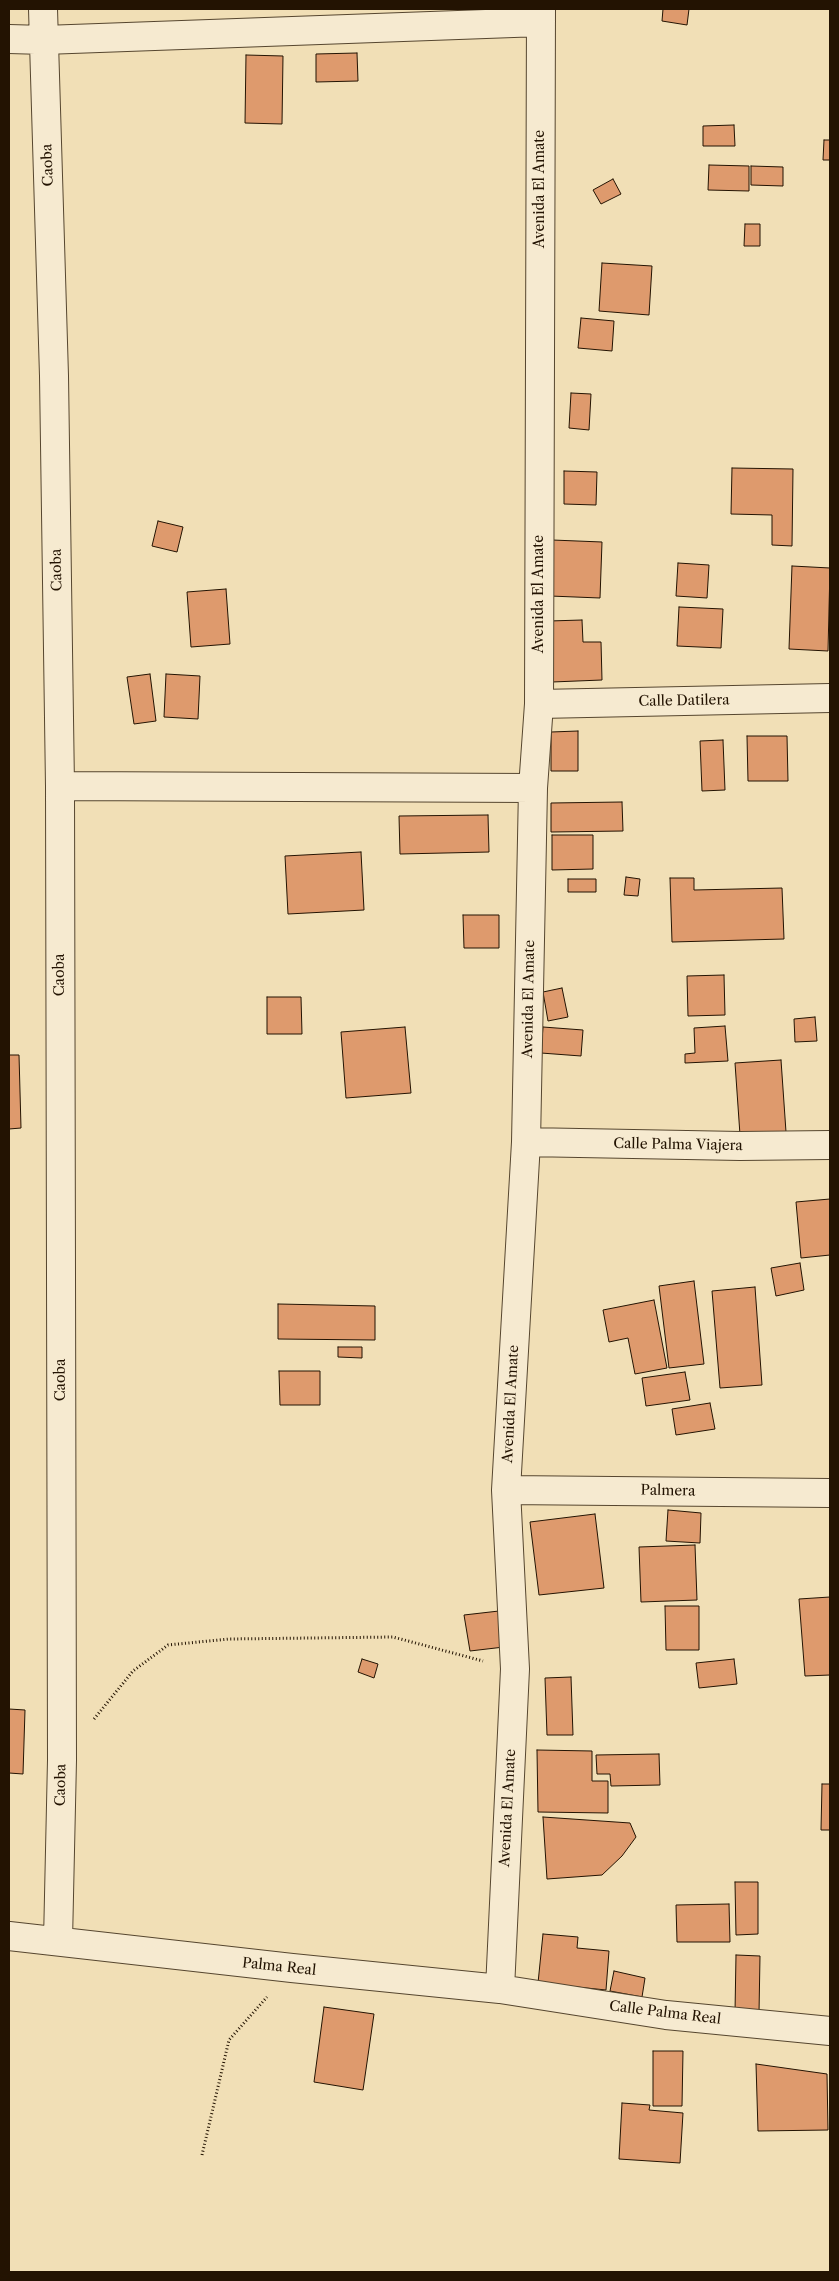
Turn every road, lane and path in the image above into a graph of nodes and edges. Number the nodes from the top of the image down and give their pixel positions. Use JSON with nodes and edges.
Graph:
{"nodes":[{"id":1,"x":43,"y":9,"type":"edge"},
{"id":2,"x":541,"y":15,"type":"edge"},
{"id":3,"x":9,"y":39,"type":"edge"},
{"id":4,"x":44,"y":40,"type":"junction"},
{"id":5,"x":830,"y":698,"type":"edge"},
{"id":6,"x":539,"y":704,"type":"junction"},
{"id":7,"x":60,"y":786,"type":"junction"},
{"id":8,"x":533,"y":788,"type":"junction"},
{"id":9,"x":526,"y":1142,"type":"junction"},
{"id":10,"x":830,"y":1145,"type":"edge"},
{"id":11,"x":506,"y":1490,"type":"junction"},
{"id":12,"x":830,"y":1493,"type":"edge"},
{"id":13,"x":515,"y":1669,"type":"junction"},
{"id":14,"x":91,"y":1723,"type":"dead end"},
{"id":15,"x":9,"y":1936,"type":"edge"},
{"id":16,"x":58,"y":1941,"type":"junction"},
{"id":17,"x":292,"y":1968,"type":"junction"},
{"id":18,"x":500,"y":1989,"type":"junction"},
{"id":19,"x":830,"y":2031,"type":"edge"},
{"id":20,"x":202,"y":2155,"type":"dead end"}],
"edges":[{"from":1,"to":4,"type":"street","name":"Caoba"},
{"from":2,"to":4,"type":"street"},
{"from":2,"to":6,"type":"street","name":"Avenida El Amate"},
{"from":3,"to":4,"type":"street"},
{"from":4,"to":7,"type":"street","name":"Caoba"},
{"from":5,"to":6,"type":"street","name":"Calle Datilera"},
{"from":6,"to":8,"type":"street","name":"Avenida El Amate"},
{"from":7,"to":8,"type":"street"},
{"from":7,"to":16,"type":"street","name":"Caoba"},
{"from":8,"to":9,"type":"street","name":"Avenida El Amate"},
{"from":9,"to":10,"type":"street","name":"Calle Palma Viajera"},
{"from":9,"to":11,"type":"street","name":"Avenida El Amate"},
{"from":11,"to":12,"type":"street","name":"Palmera"},
{"from":11,"to":13,"type":"street","name":"Avenida El Amate"},
{"from":13,"to":14,"type":"path"},
{"from":13,"to":18,"type":"street","name":"Avenida El Amate"},
{"from":15,"to":16,"type":"street","name":"Palma Real"},
{"from":16,"to":17,"type":"street","name":"Palma Real"},
{"from":17,"to":18,"type":"street","name":"Palma Real"},
{"from":17,"to":20,"type":"path"},
{"from":18,"to":19,"type":"street","name":"Calle Palma Real"}]}
